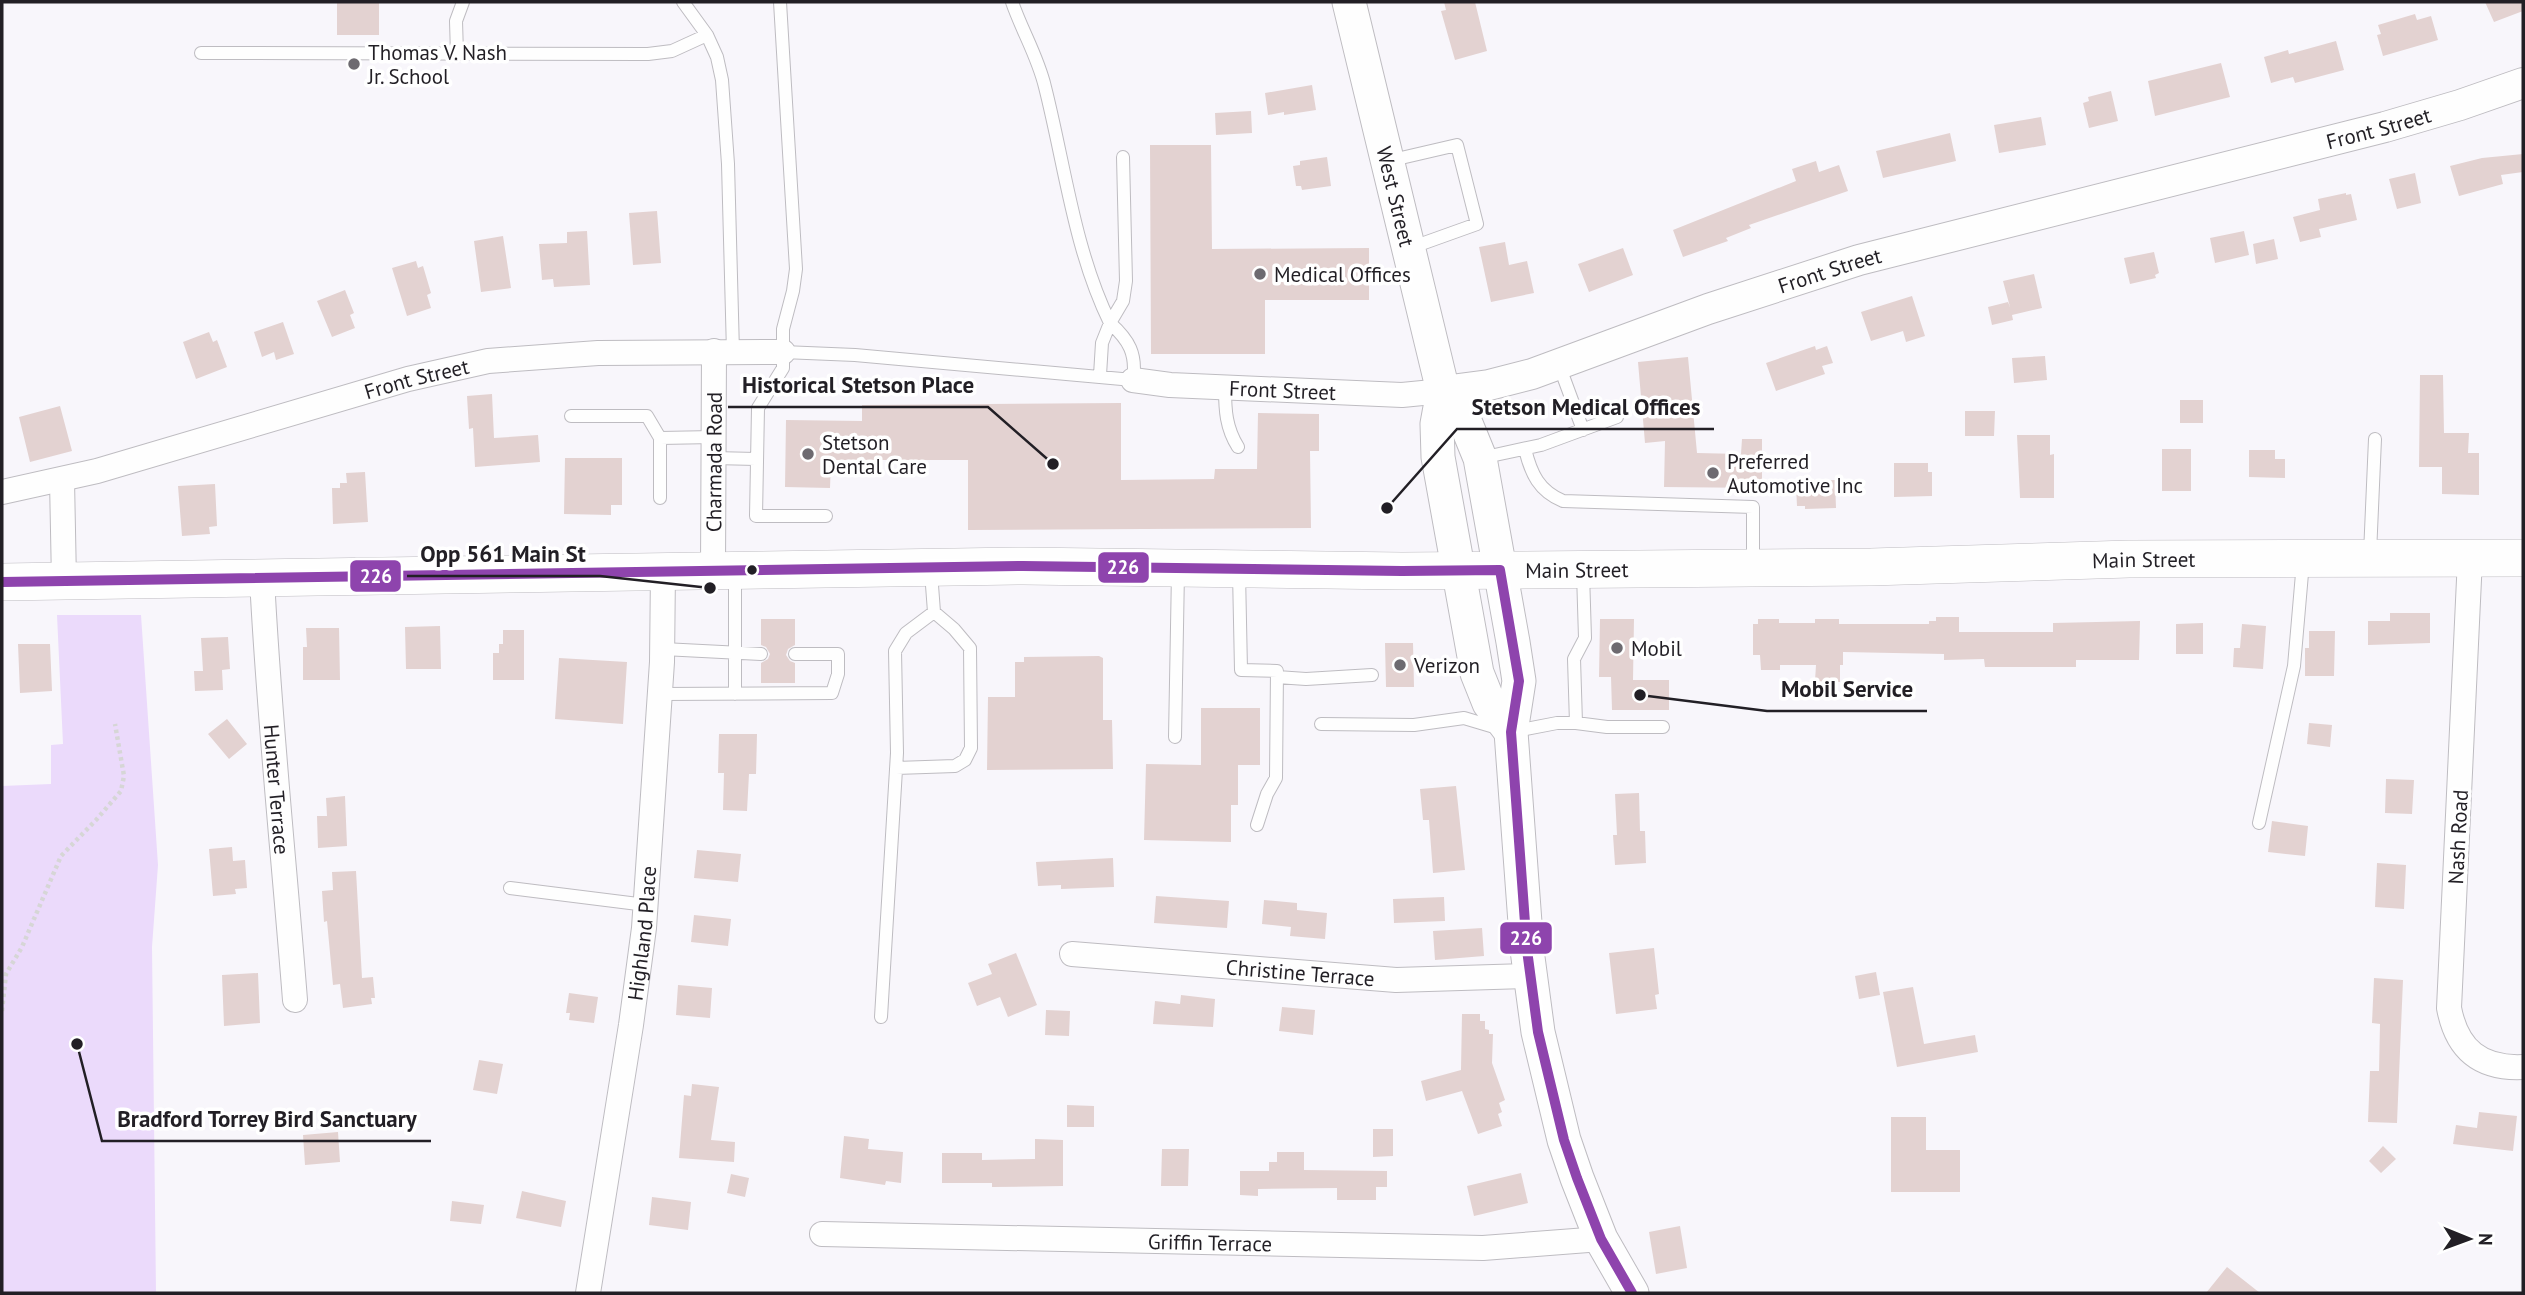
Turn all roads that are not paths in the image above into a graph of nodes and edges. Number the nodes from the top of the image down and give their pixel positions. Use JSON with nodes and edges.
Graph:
{"nodes":[{"id":1,"x":463,"y":2,"type":"edge"},
{"id":2,"x":683,"y":2,"type":"edge"},
{"id":3,"x":780,"y":2,"type":"edge"},
{"id":4,"x":1012,"y":2,"type":"edge"},
{"id":5,"x":1349,"y":2,"type":"edge"},
{"id":6,"x":707,"y":35,"type":"junction"},
{"id":7,"x":201,"y":53,"type":"dead end"},
{"id":8,"x":457,"y":54,"type":"junction"},
{"id":9,"x":2523,"y":83,"type":"edge"},
{"id":10,"x":1123,"y":157,"type":"dead end"},
{"id":11,"x":1387,"y":161,"type":"junction"},
{"id":12,"x":1408,"y":249,"type":"junction"},
{"id":13,"x":1110,"y":323,"type":"junction"},
{"id":14,"x":724,"y":351,"type":"junction"},
{"id":15,"x":783,"y":352,"type":"junction"},
{"id":16,"x":1558,"y":365,"type":"junction"},
{"id":17,"x":1100,"y":375,"type":"junction"},
{"id":18,"x":1133,"y":380,"type":"junction"},
{"id":19,"x":1225,"y":388,"type":"junction"},
{"id":20,"x":1443,"y":391,"type":"junction"},
{"id":21,"x":571,"y":416,"type":"dead end"},
{"id":22,"x":1617,"y":416,"type":"dead end"},
{"id":23,"x":1583,"y":430,"type":"junction"},
{"id":24,"x":660,"y":438,"type":"junction"},
{"id":25,"x":2375,"y":439,"type":"dead end"},
{"id":26,"x":1238,"y":447,"type":"dead end"},
{"id":27,"x":713,"y":448,"type":"junction"},
{"id":28,"x":1525,"y":449,"type":"junction"},
{"id":29,"x":1480,"y":458,"type":"junction"},
{"id":30,"x":756,"y":459,"type":"junction"},
{"id":31,"x":62,"y":480,"type":"junction"},
{"id":32,"x":2,"y":492,"type":"edge"},
{"id":33,"x":660,"y":498,"type":"dead end"},
{"id":34,"x":826,"y":516,"type":"dead end"},
{"id":35,"x":2303,"y":558,"type":"junction"},
{"id":36,"x":2370,"y":558,"type":"junction"},
{"id":37,"x":2470,"y":558,"type":"junction"},
{"id":38,"x":2523,"y":558,"type":"edge"},
{"id":39,"x":930,"y":568,"type":"junction"},
{"id":40,"x":1178,"y":568,"type":"junction"},
{"id":41,"x":1239,"y":569,"type":"junction"},
{"id":42,"x":1583,"y":569,"type":"junction"},
{"id":43,"x":1754,"y":569,"type":"junction"},
{"id":44,"x":724,"y":570,"type":"junction"},
{"id":45,"x":1500,"y":570,"type":"junction"},
{"id":46,"x":663,"y":571,"type":"junction"},
{"id":47,"x":1459,"y":571,"type":"junction"},
{"id":48,"x":262,"y":578,"type":"junction"},
{"id":49,"x":64,"y":581,"type":"junction"},
{"id":50,"x":2,"y":582,"type":"edge"},
{"id":51,"x":934,"y":612,"type":"junction"},
{"id":52,"x":663,"y":649,"type":"junction"},
{"id":53,"x":734,"y":654,"type":"junction"},
{"id":54,"x":761,"y":654,"type":"dead end"},
{"id":55,"x":795,"y":654,"type":"dead end"},
{"id":56,"x":1373,"y":675,"type":"dead end"},
{"id":57,"x":1277,"y":677,"type":"junction"},
{"id":58,"x":660,"y":694,"type":"junction"},
{"id":59,"x":735,"y":694,"type":"junction"},
{"id":60,"x":1576,"y":723,"type":"junction"},
{"id":61,"x":1321,"y":724,"type":"dead end"},
{"id":62,"x":1662,"y":727,"type":"dead end"},
{"id":63,"x":1511,"y":732,"type":"junction"},
{"id":64,"x":1175,"y":737,"type":"dead end"},
{"id":65,"x":896,"y":768,"type":"junction"},
{"id":66,"x":2259,"y":823,"type":"dead end"},
{"id":67,"x":1257,"y":825,"type":"dead end"},
{"id":68,"x":510,"y":888,"type":"dead end"},
{"id":69,"x":646,"y":905,"type":"junction"},
{"id":70,"x":1072,"y":954,"type":"dead end"},
{"id":71,"x":1529,"y":976,"type":"junction"},
{"id":72,"x":295,"y":1000,"type":"dead end"},
{"id":73,"x":881,"y":1017,"type":"dead end"},
{"id":74,"x":2523,"y":1067,"type":"edge"},
{"id":75,"x":822,"y":1234,"type":"dead end"},
{"id":76,"x":1601,"y":1240,"type":"junction"},
{"id":77,"x":588,"y":1293,"type":"edge"},
{"id":78,"x":1632,"y":1293,"type":"edge"}],
"edges":[{"from":1,"to":8,"type":"lane"},
{"from":2,"to":6,"type":"lane"},
{"from":3,"to":15,"type":"lane"},
{"from":4,"to":13,"type":"lane"},
{"from":5,"to":11,"type":"main road","name":"West Street"},
{"from":6,"to":8,"type":"lane"},
{"from":6,"to":14,"type":"lane"},
{"from":7,"to":8,"type":"lane"},
{"from":9,"to":16,"type":"street","name":"Front Street"},
{"from":10,"to":13,"type":"lane"},
{"from":11,"to":12,"type":"main road","name":"West Street"},
{"from":11,"to":12,"type":"lane"},
{"from":12,"to":20,"type":"main road","name":"West Street"},
{"from":13,"to":17,"type":"lane"},
{"from":13,"to":18,"type":"lane"},
{"from":14,"to":15,"type":"street","name":"Front Street"},
{"from":14,"to":27,"type":"street","name":"Charmada Road"},
{"from":14,"to":31,"type":"street","name":"Front Street"},
{"from":15,"to":17,"type":"lane"},
{"from":15,"to":30,"type":"lane"},
{"from":16,"to":20,"type":"street","name":"Front Street"},
{"from":16,"to":23,"type":"lane"},
{"from":17,"to":18,"type":"lane"},
{"from":18,"to":19,"type":"street","name":"Front Street"},
{"from":19,"to":20,"type":"street","name":"Front Street"},
{"from":19,"to":26,"type":"lane"},
{"from":20,"to":29,"type":"main road"},
{"from":20,"to":47,"type":"main road"},
{"from":21,"to":24,"type":"lane"},
{"from":22,"to":23,"type":"lane"},
{"from":23,"to":28,"type":"lane"},
{"from":24,"to":27,"type":"lane"},
{"from":24,"to":33,"type":"lane"},
{"from":25,"to":36,"type":"lane"},
{"from":27,"to":30,"type":"lane"},
{"from":27,"to":44,"type":"street","name":"Charmada Road"},
{"from":28,"to":29,"type":"lane"},
{"from":28,"to":43,"type":"lane"},
{"from":29,"to":45,"type":"main road"},
{"from":30,"to":34,"type":"lane"},
{"from":31,"to":32,"type":"street","name":"Front Street"},
{"from":31,"to":49,"type":"street"},
{"from":35,"to":36,"type":"main road","name":"Main Street"},
{"from":35,"to":43,"type":"main road","name":"Main Street"},
{"from":35,"to":66,"type":"lane"},
{"from":36,"to":37,"type":"main road","name":"Main Street"},
{"from":37,"to":38,"type":"main road","name":"Main Street"},
{"from":37,"to":74,"type":"street","name":"Nash Road"},
{"from":39,"to":40,"type":"main road","name":"Main Street"},
{"from":39,"to":44,"type":"main road","name":"Main Street"},
{"from":39,"to":51,"type":"lane"},
{"from":40,"to":41,"type":"main road","name":"Main Street"},
{"from":40,"to":64,"type":"lane"},
{"from":41,"to":47,"type":"main road","name":"Main Street"},
{"from":41,"to":57,"type":"lane"},
{"from":42,"to":43,"type":"main road","name":"Main Street"},
{"from":42,"to":45,"type":"main road","name":"Main Street"},
{"from":42,"to":60,"type":"lane"},
{"from":44,"to":46,"type":"main road","name":"Main Street"},
{"from":44,"to":53,"type":"lane"},
{"from":45,"to":47,"type":"main road","name":"Main Street"},
{"from":45,"to":63,"type":"main road"},
{"from":46,"to":48,"type":"main road","name":"Main Street"},
{"from":46,"to":52,"type":"street","name":"Highland Place"},
{"from":47,"to":63,"type":"main road"},
{"from":48,"to":49,"type":"main road","name":"Main Street"},
{"from":48,"to":72,"type":"street","name":"Hunter Terrace"},
{"from":49,"to":50,"type":"main road","name":"Main Street"},
{"from":51,"to":65,"type":"lane"},
{"from":51,"to":65,"type":"lane"},
{"from":52,"to":53,"type":"lane"},
{"from":52,"to":58,"type":"street","name":"Highland Place"},
{"from":53,"to":54,"type":"lane"},
{"from":53,"to":59,"type":"lane"},
{"from":55,"to":59,"type":"lane"},
{"from":56,"to":57,"type":"lane"},
{"from":57,"to":67,"type":"lane"},
{"from":58,"to":59,"type":"lane"},
{"from":58,"to":69,"type":"street","name":"Highland Place"},
{"from":60,"to":62,"type":"lane"},
{"from":60,"to":63,"type":"lane"},
{"from":61,"to":63,"type":"lane"},
{"from":63,"to":71,"type":"main road"},
{"from":65,"to":73,"type":"lane"},
{"from":68,"to":69,"type":"lane"},
{"from":69,"to":77,"type":"street","name":"Highland Place"},
{"from":70,"to":71,"type":"street","name":"Christine Terrace"},
{"from":71,"to":76,"type":"main road"},
{"from":75,"to":76,"type":"street","name":"Griffin Terrace"},
{"from":76,"to":78,"type":"main road"}]}
